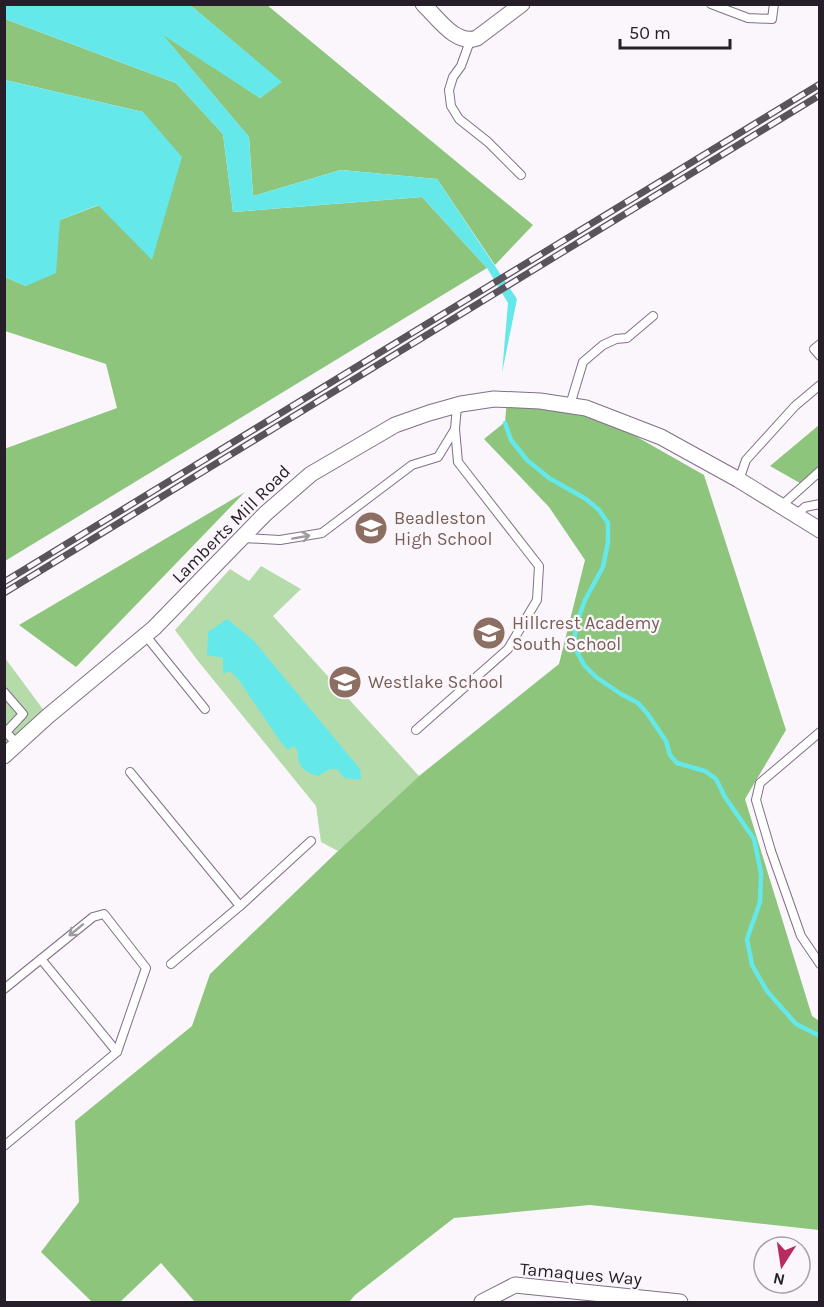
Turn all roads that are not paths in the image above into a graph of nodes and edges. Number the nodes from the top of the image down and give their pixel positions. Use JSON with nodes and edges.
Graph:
{"nodes":[{"id":1,"x":423,"y":4,"type":"edge"},
{"id":2,"x":522,"y":4,"type":"edge"},
{"id":3,"x":711,"y":4,"type":"edge"},
{"id":4,"x":774,"y":4,"type":"edge"},
{"id":5,"x":470,"y":41,"type":"junction"},
{"id":6,"x":521,"y":174,"type":"dead end"},
{"id":7,"x":653,"y":316,"type":"dead end"},
{"id":8,"x":819,"y":345,"type":"edge"},
{"id":9,"x":819,"y":356,"type":"edge"},
{"id":10,"x":819,"y":385,"type":"edge"},
{"id":11,"x":570,"y":405,"type":"junction"},
{"id":12,"x":457,"y":406,"type":"junction"},
{"id":13,"x":455,"y":429,"type":"junction"},
{"id":14,"x":819,"y":471,"type":"edge"},
{"id":15,"x":739,"y":480,"type":"junction"},
{"id":16,"x":819,"y":504,"type":"edge"},
{"id":17,"x":781,"y":506,"type":"junction"},
{"id":18,"x":796,"y":515,"type":"junction"},
{"id":19,"x":819,"y":530,"type":"edge"},
{"id":20,"x":243,"y":538,"type":"junction"},
{"id":21,"x":146,"y":636,"type":"junction"},
{"id":22,"x":4,"y":692,"type":"edge"},
{"id":23,"x":205,"y":708,"type":"dead end"},
{"id":24,"x":416,"y":730,"type":"dead end"},
{"id":25,"x":819,"y":732,"type":"edge"},
{"id":26,"x":16,"y":744,"type":"junction"},
{"id":27,"x":4,"y":756,"type":"edge"},
{"id":28,"x":130,"y":772,"type":"dead end"},
{"id":29,"x":311,"y":841,"type":"dead end"},
{"id":30,"x":240,"y":906,"type":"junction"},
{"id":31,"x":41,"y":959,"type":"junction"},
{"id":32,"x":171,"y":964,"type":"dead end"},
{"id":33,"x":819,"y":964,"type":"edge"},
{"id":34,"x":4,"y":989,"type":"edge"},
{"id":35,"x":117,"y":1052,"type":"junction"},
{"id":36,"x":4,"y":1146,"type":"edge"},
{"id":37,"x":482,"y":1302,"type":"edge"},
{"id":38,"x":680,"y":1302,"type":"edge"}],
"edges":[{"from":1,"to":5,"type":"street"},
{"from":2,"to":5,"type":"street"},
{"from":3,"to":4,"type":"lane"},
{"from":5,"to":6,"type":"lane"},
{"from":7,"to":11,"type":"lane"},
{"from":8,"to":9,"type":"lane"},
{"from":10,"to":15,"type":"lane"},
{"from":11,"to":12,"type":"street","name":"Lamberts Mill Road"},
{"from":11,"to":15,"type":"street","name":"Lamberts Mill Road"},
{"from":12,"to":13,"type":"lane"},
{"from":12,"to":20,"type":"street","name":"Lamberts Mill Road"},
{"from":20,"to":13,"type":"lane","one_way":true},
{"from":13,"to":24,"type":"lane"},
{"from":14,"to":17,"type":"lane"},
{"from":15,"to":17,"type":"street","name":"Lamberts Mill Road"},
{"from":16,"to":18,"type":"lane"},
{"from":17,"to":18,"type":"street","name":"Lamberts Mill Road"},
{"from":18,"to":19,"type":"street","name":"Lamberts Mill Road"},
{"from":20,"to":21,"type":"street","name":"Lamberts Mill Road"},
{"from":21,"to":23,"type":"lane"},
{"from":21,"to":26,"type":"street","name":"Lamberts Mill Road"},
{"from":22,"to":26,"type":"lane"},
{"from":25,"to":33,"type":"lane"},
{"from":26,"to":27,"type":"street","name":"Lamberts Mill Road"},
{"from":28,"to":30,"type":"lane"},
{"from":29,"to":30,"type":"lane"},
{"from":30,"to":32,"type":"lane"},
{"from":31,"to":34,"type":"lane"},
{"from":31,"to":35,"type":"lane"},
{"from":35,"to":31,"type":"lane","one_way":true},
{"from":35,"to":36,"type":"lane"},
{"from":37,"to":38,"type":"street","name":"Tamaques Way"}]}
